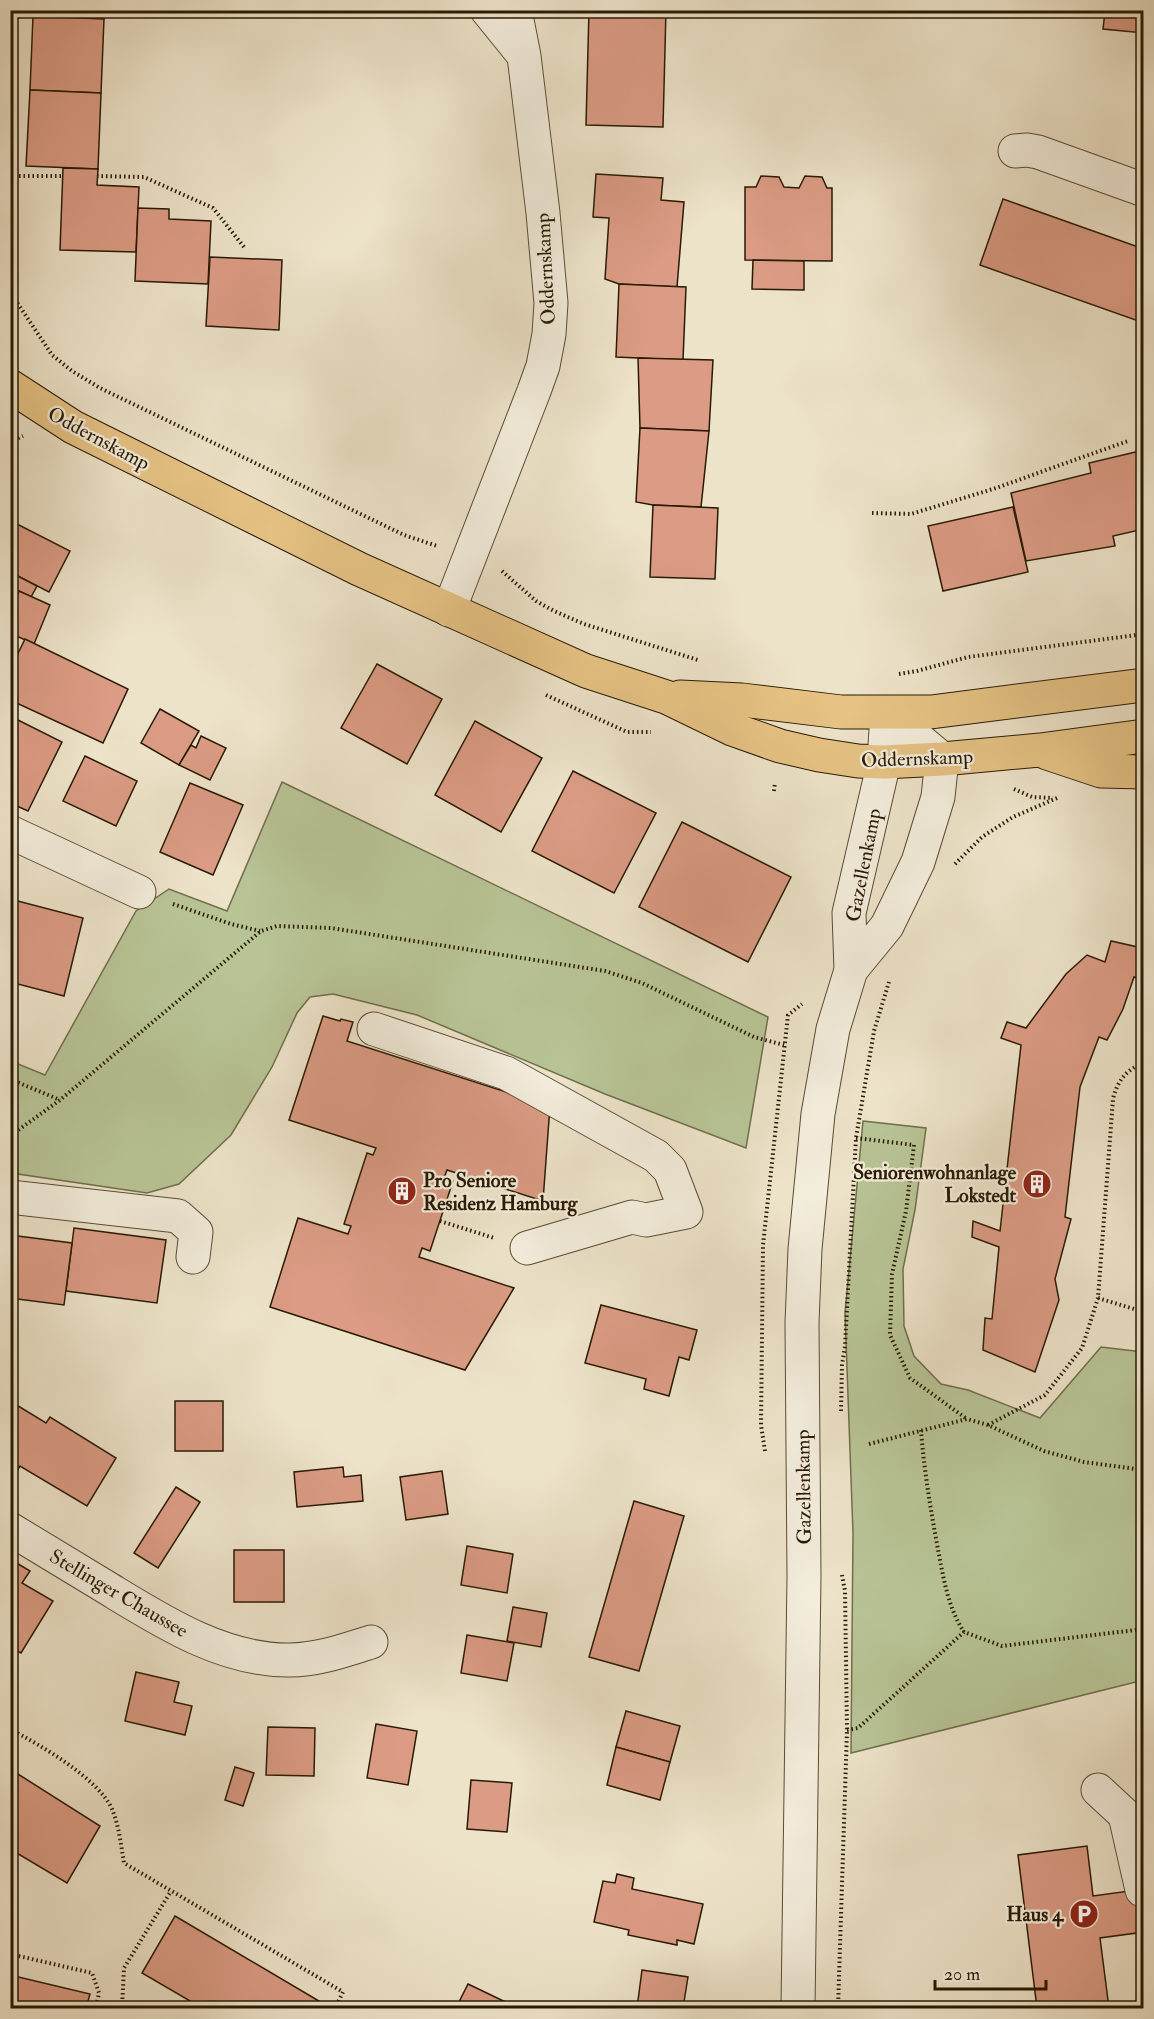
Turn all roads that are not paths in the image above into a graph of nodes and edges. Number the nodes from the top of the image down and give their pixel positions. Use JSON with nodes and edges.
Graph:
{"nodes":[{"id":1,"x":487,"y":10,"type":"edge"},
{"id":2,"x":515,"y":10,"type":"edge"},
{"id":3,"x":524,"y":56,"type":"junction"},
{"id":4,"x":1015,"y":152,"type":"dead end"},
{"id":5,"x":1143,"y":190,"type":"edge"},
{"id":6,"x":10,"y":386,"type":"edge"},
{"id":7,"x":449,"y":610,"type":"junction"},
{"id":8,"x":1143,"y":685,"type":"edge"},
{"id":9,"x":666,"y":697,"type":"junction"},
{"id":10,"x":887,"y":713,"type":"junction"},
{"id":11,"x":1143,"y":736,"type":"edge"},
{"id":12,"x":1040,"y":750,"type":"junction"},
{"id":13,"x":942,"y":759,"type":"junction"},
{"id":14,"x":884,"y":762,"type":"junction"},
{"id":15,"x":1143,"y":772,"type":"edge"},
{"id":16,"x":10,"y":832,"type":"edge"},
{"id":17,"x":139,"y":892,"type":"road end"},
{"id":18,"x":851,"y":970,"type":"junction"},
{"id":19,"x":374,"y":1029,"type":"dead end"},
{"id":20,"x":10,"y":1197,"type":"edge"},
{"id":21,"x":526,"y":1248,"type":"road end"},
{"id":22,"x":193,"y":1257,"type":"dead end"},
{"id":23,"x":10,"y":1529,"type":"edge"},
{"id":24,"x":371,"y":1642,"type":"dead end"},
{"id":25,"x":1098,"y":1790,"type":"dead end"},
{"id":26,"x":1142,"y":1890,"type":"dead end"},
{"id":27,"x":798,"y":2008,"type":"edge"}],
"edges":[{"from":1,"to":3,"type":"street"},
{"from":2,"to":3,"type":"street","name":"Oddernskamp"},
{"from":3,"to":7,"type":"street","name":"Oddernskamp"},
{"from":4,"to":5,"type":"street"},
{"from":6,"to":7,"type":"main road","name":"Oddernskamp"},
{"from":7,"to":9,"type":"main road","name":"Oddernskamp"},
{"from":8,"to":10,"type":"main road","name":"Oddernskamp"},
{"from":9,"to":10,"type":"main road","name":"Oddernskamp"},
{"from":9,"to":14,"type":"main road","name":"Oddernskamp"},
{"from":10,"to":13,"type":"street"},
{"from":10,"to":14,"type":"street","name":"Gazellenkamp"},
{"from":11,"to":12,"type":"main road","name":"Oddernskamp"},
{"from":12,"to":13,"type":"main road","name":"Oddernskamp"},
{"from":12,"to":15,"type":"main road"},
{"from":13,"to":14,"type":"main road","name":"Oddernskamp"},
{"from":13,"to":18,"type":"street","name":"Gazellenkamp"},
{"from":14,"to":18,"type":"street","name":"Gazellenkamp"},
{"from":16,"to":17,"type":"street"},
{"from":18,"to":27,"type":"street","name":"Gazellenkamp"},
{"from":19,"to":21,"type":"street"},
{"from":20,"to":22,"type":"street"},
{"from":23,"to":24,"type":"street","name":"Stellinger Chaussee"},
{"from":25,"to":26,"type":"street"}]}
